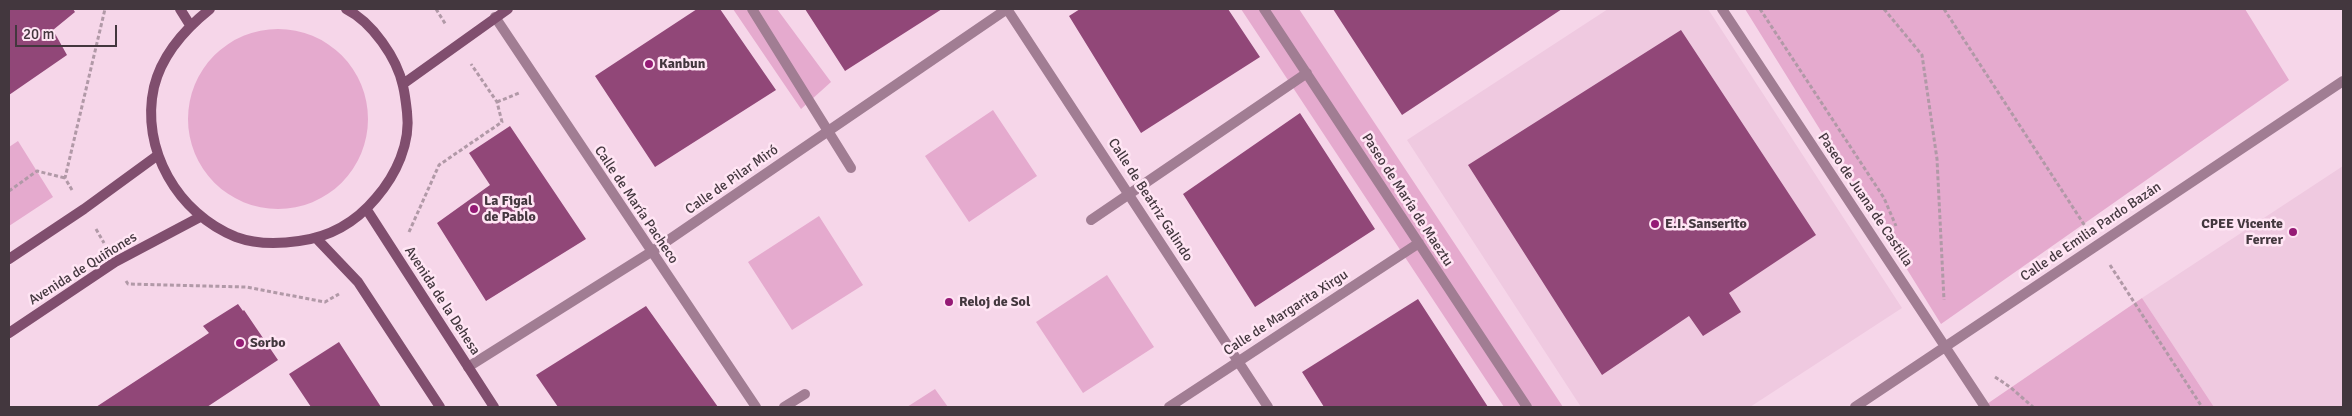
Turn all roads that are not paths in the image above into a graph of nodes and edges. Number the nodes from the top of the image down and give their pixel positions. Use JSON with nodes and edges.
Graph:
{"nodes":[{"id":1,"x":180,"y":9,"type":"edge"},
{"id":2,"x":210,"y":9,"type":"edge"},
{"id":3,"x":508,"y":9,"type":"edge"},
{"id":4,"x":752,"y":9,"type":"edge"},
{"id":5,"x":1007,"y":9,"type":"edge"},
{"id":6,"x":1264,"y":9,"type":"edge"},
{"id":7,"x":1722,"y":9,"type":"edge"},
{"id":8,"x":355,"y":10,"type":"edge"},
{"id":9,"x":495,"y":17,"type":"junction"},
{"id":10,"x":190,"y":25,"type":"junction"},
{"id":11,"x":1306,"y":73,"type":"junction"},
{"id":12,"x":2343,"y":81,"type":"edge"},
{"id":13,"x":403,"y":84,"type":"junction"},
{"id":14,"x":828,"y":130,"type":"junction"},
{"id":15,"x":158,"y":155,"type":"junction"},
{"id":16,"x":851,"y":168,"type":"dead end"},
{"id":17,"x":1129,"y":194,"type":"junction"},
{"id":18,"x":367,"y":210,"type":"junction"},
{"id":19,"x":200,"y":217,"type":"junction"},
{"id":20,"x":1091,"y":220,"type":"dead end"},
{"id":21,"x":317,"y":239,"type":"junction"},
{"id":22,"x":1418,"y":243,"type":"junction"},
{"id":23,"x":651,"y":252,"type":"junction"},
{"id":24,"x":9,"y":259,"type":"edge"},
{"id":25,"x":9,"y":333,"type":"edge"},
{"id":26,"x":1946,"y":347,"type":"junction"},
{"id":27,"x":1238,"y":361,"type":"junction"},
{"id":28,"x":468,"y":367,"type":"junction"},
{"id":29,"x":805,"y":394,"type":"dead end"},
{"id":30,"x":440,"y":407,"type":"edge"},
{"id":31,"x":494,"y":407,"type":"edge"},
{"id":32,"x":756,"y":407,"type":"edge"},
{"id":33,"x":784,"y":407,"type":"edge"},
{"id":34,"x":1169,"y":407,"type":"edge"},
{"id":35,"x":1268,"y":407,"type":"edge"},
{"id":36,"x":1527,"y":407,"type":"edge"},
{"id":37,"x":1855,"y":407,"type":"edge"},
{"id":38,"x":1985,"y":407,"type":"edge"}],
"edges":[{"from":1,"to":10,"type":"main road"},
{"from":2,"to":10,"type":"main road"},
{"from":3,"to":9,"type":"main road"},
{"from":4,"to":14,"type":"street"},
{"from":5,"to":14,"type":"street","name":"Calle de Pilar Miró"},
{"from":5,"to":17,"type":"street","name":"Calle de Beatriz Galindo"},
{"from":6,"to":11,"type":"street","name":"Paseo de María de Maeztu"},
{"from":7,"to":26,"type":"street","name":"Paseo de Juana de Castilla"},
{"from":8,"to":13,"type":"main road"},
{"from":9,"to":13,"type":"main road"},
{"from":9,"to":23,"type":"street","name":"Calle de María Pacheco"},
{"from":10,"to":15,"type":"main road"},
{"from":11,"to":17,"type":"street"},
{"from":11,"to":22,"type":"street","name":"Paseo de María de Maeztu"},
{"from":12,"to":26,"type":"street","name":"Calle de Emilia Pardo Bazán"},
{"from":13,"to":18,"type":"main road"},
{"from":14,"to":16,"type":"street"},
{"from":14,"to":23,"type":"street","name":"Calle de Pilar Miró"},
{"from":15,"to":19,"type":"main road"},
{"from":15,"to":24,"type":"main road"},
{"from":17,"to":20,"type":"street"},
{"from":17,"to":27,"type":"street","name":"Calle de Beatriz Galindo"},
{"from":18,"to":21,"type":"main road"},
{"from":18,"to":28,"type":"main road","name":"Avenida de la Dehesa"},
{"from":19,"to":21,"type":"main road"},
{"from":19,"to":25,"type":"main road","name":"Avenida de Quiñones"},
{"from":21,"to":30,"type":"main road"},
{"from":22,"to":27,"type":"street","name":"Calle de Margarita Xirgu"},
{"from":22,"to":36,"type":"street","name":"Paseo de María de Maeztu"},
{"from":23,"to":28,"type":"street","name":"Calle de Pilar Miró"},
{"from":23,"to":32,"type":"street","name":"Calle de María Pacheco"},
{"from":26,"to":37,"type":"street","name":"Calle de Emilia Pardo Bazán"},
{"from":26,"to":38,"type":"street","name":"Paseo de Juana de Castilla"},
{"from":27,"to":34,"type":"street","name":"Calle de Margarita Xirgu"},
{"from":27,"to":35,"type":"street","name":"Calle de Beatriz Galindo"},
{"from":28,"to":31,"type":"main road","name":"Avenida de la Dehesa"},
{"from":29,"to":33,"type":"street"}]}
